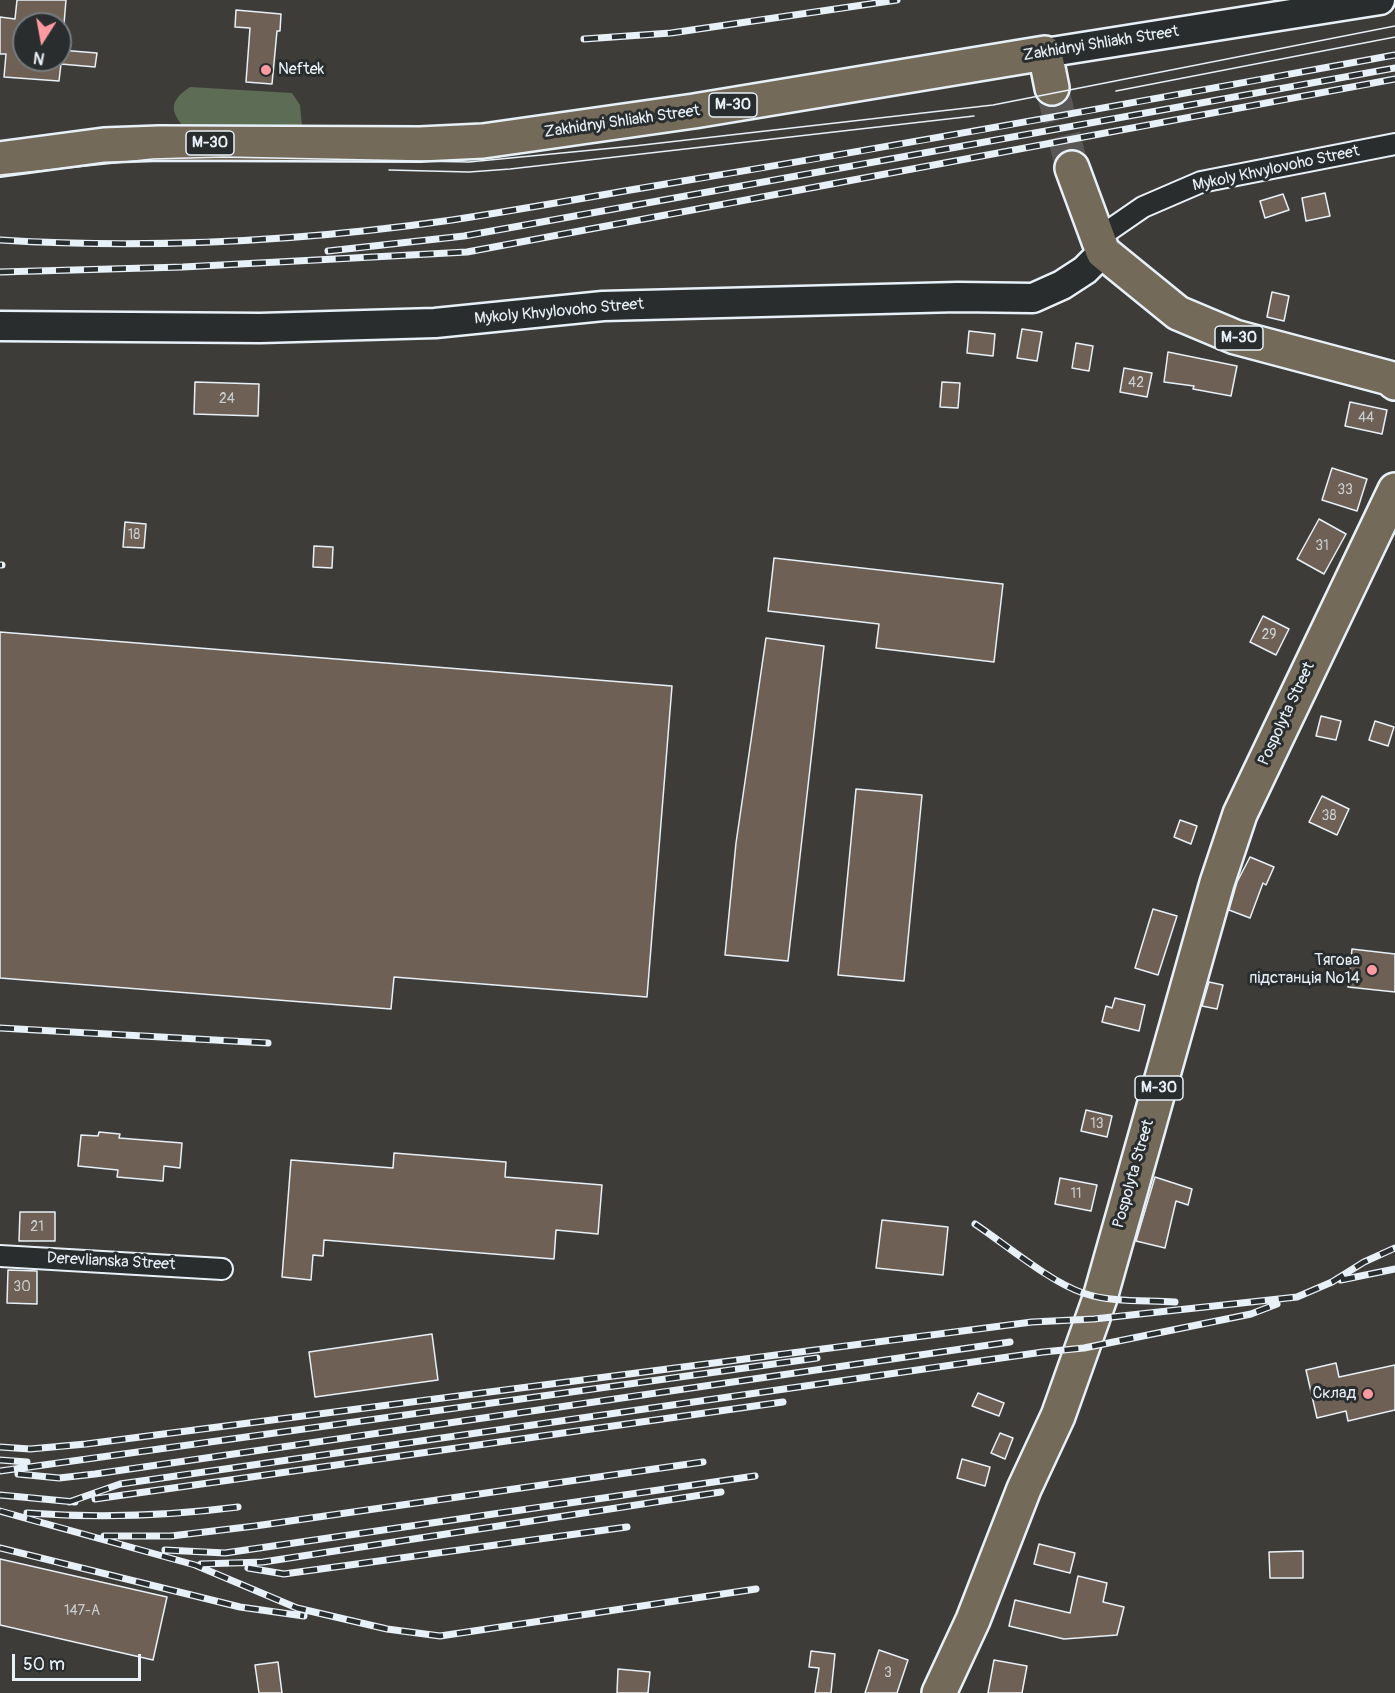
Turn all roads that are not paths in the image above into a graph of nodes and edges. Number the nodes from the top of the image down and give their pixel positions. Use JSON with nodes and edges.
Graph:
{"nodes":[{"id":1,"x":1380,"y":0,"type":"edge"},
{"id":2,"x":1045,"y":53,"type":"junction"},
{"id":3,"x":1052,"y":88,"type":"tunnel mouth"},
{"id":4,"x":1395,"y":144,"type":"edge"},
{"id":5,"x":0,"y":159,"type":"edge"},
{"id":6,"x":1072,"y":168,"type":"tunnel mouth"},
{"id":7,"x":1100,"y":245,"type":"junction"},
{"id":8,"x":0,"y":326,"type":"edge"},
{"id":9,"x":1395,"y":382,"type":"edge"},
{"id":10,"x":1395,"y":490,"type":"edge"},
{"id":11,"x":0,"y":1256,"type":"edge"},
{"id":12,"x":222,"y":1269,"type":"dead end"},
{"id":13,"x":939,"y":1693,"type":"edge"}],
"edges":[{"from":1,"to":2,"type":"street","name":"Zakhidnyi Shliakh Street"},
{"from":2,"to":3,"type":"highway"},
{"from":2,"to":5,"type":"highway","name":"Zakhidnyi Shliakh Street","number":"М-30"},
{"from":4,"to":7,"type":"street","name":"Mykoly Khvylovoho Street"},
{"from":6,"to":7,"type":"highway"},
{"from":7,"to":8,"type":"street","name":"Mykoly Khvylovoho Street"},
{"from":7,"to":9,"type":"highway","number":"М-30"},
{"from":10,"to":13,"type":"highway","name":"Pospolyta Street","number":"М-30"},
{"from":11,"to":12,"type":"street","name":"Derevlianska Street"}]}
